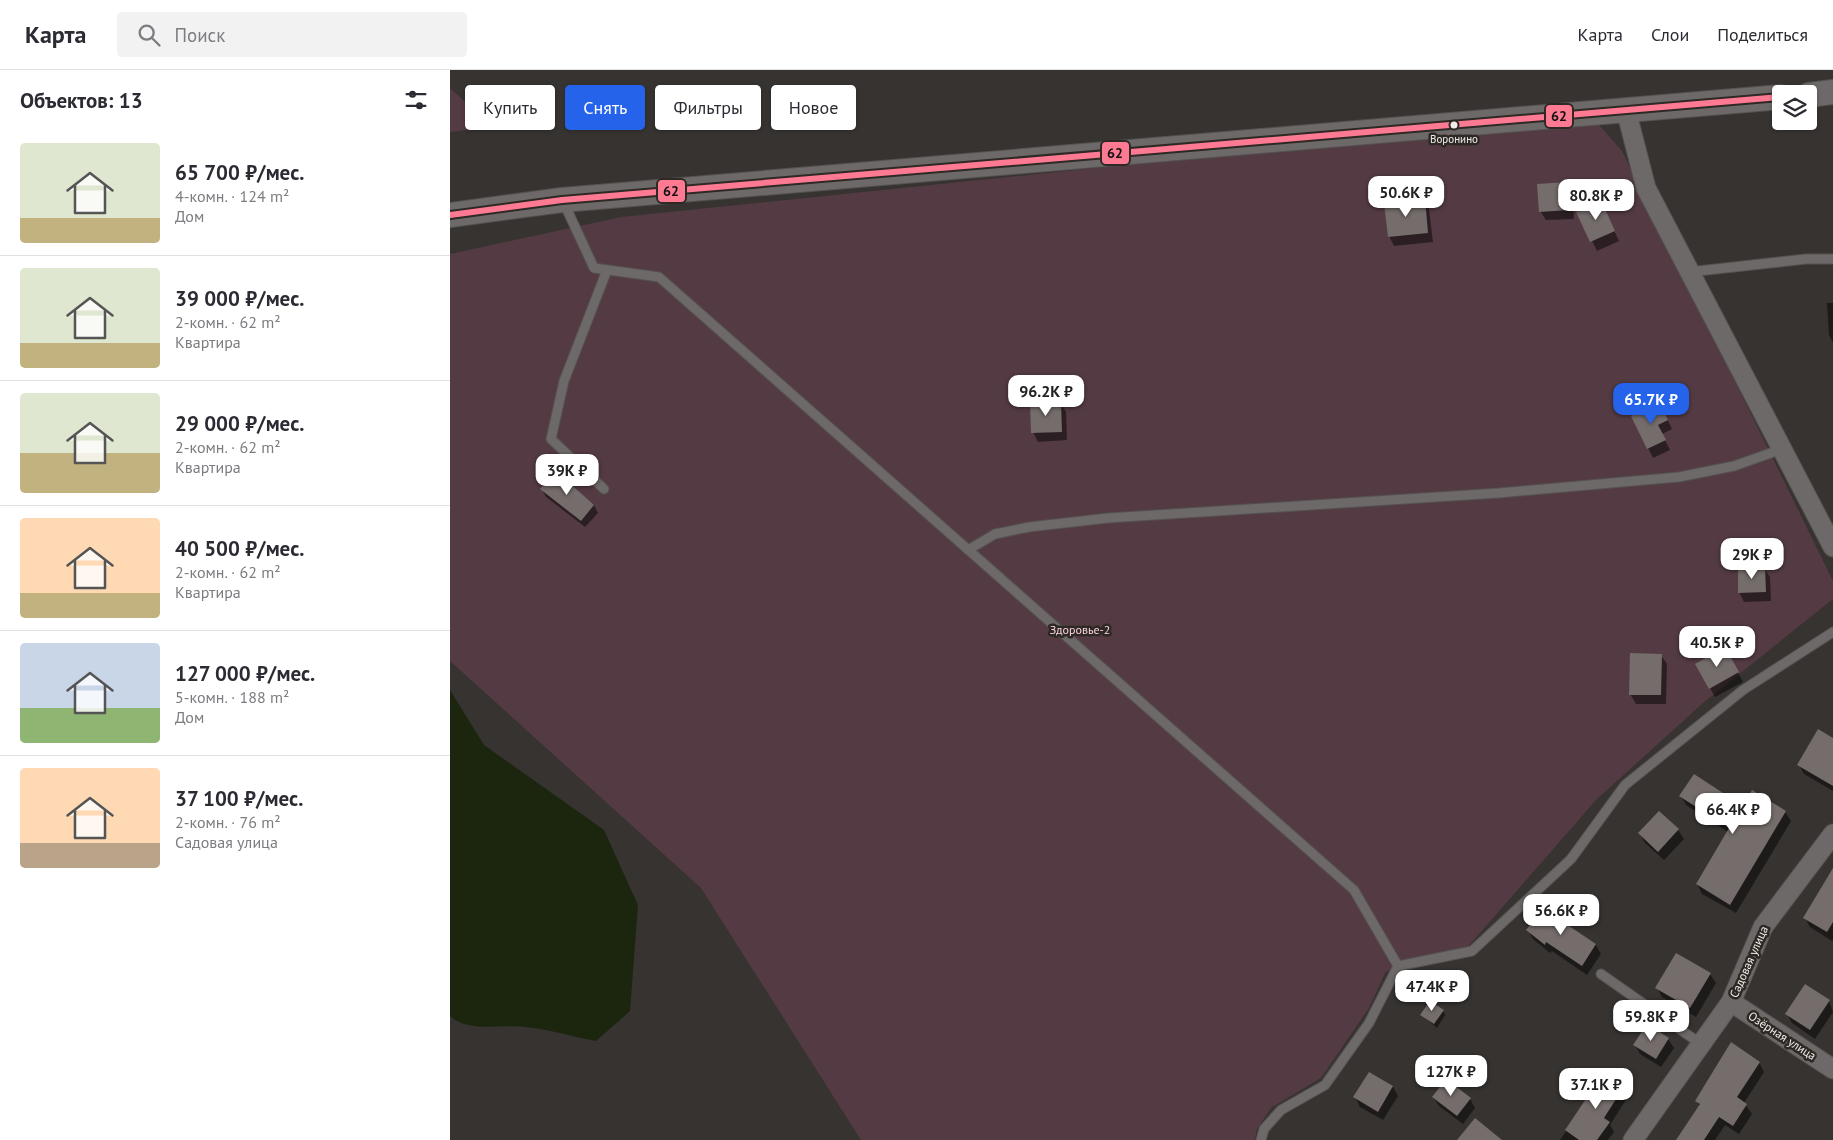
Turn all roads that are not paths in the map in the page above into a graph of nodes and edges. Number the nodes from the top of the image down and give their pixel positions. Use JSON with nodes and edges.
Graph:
{"nodes":[{"id":1,"x":1833,"y":92,"type":"edge"},
{"id":2,"x":1817,"y":93,"type":"edge"},
{"id":3,"x":1772,"y":98,"type":"edge"},
{"id":4,"x":1626,"y":110,"type":"junction"},
{"id":5,"x":562,"y":200,"type":"junction"},
{"id":6,"x":450,"y":215,"type":"edge"},
{"id":7,"x":1833,"y":259,"type":"edge"},
{"id":8,"x":607,"y":270,"type":"junction"},
{"id":9,"x":1689,"y":272,"type":"junction"},
{"id":10,"x":1782,"y":449,"type":"junction"},
{"id":11,"x":604,"y":489,"type":"dead end"},
{"id":12,"x":1833,"y":547,"type":"edge"},
{"id":13,"x":968,"y":550,"type":"junction"},
{"id":14,"x":1833,"y":632,"type":"edge"},
{"id":15,"x":1833,"y":834,"type":"edge"},
{"id":16,"x":1398,"y":966,"type":"junction"},
{"id":17,"x":1602,"y":974,"type":"dead end"},
{"id":18,"x":1731,"y":1002,"type":"junction"},
{"id":19,"x":1701,"y":1044,"type":"junction"},
{"id":20,"x":1833,"y":1069,"type":"edge"},
{"id":21,"x":1261,"y":1140,"type":"edge"},
{"id":22,"x":1633,"y":1140,"type":"edge"}],
"edges":[{"from":1,"to":2,"type":"street"},
{"from":3,"to":4,"type":"street"},
{"from":4,"to":5,"type":"street"},
{"from":4,"to":9,"type":"street"},
{"from":5,"to":6,"type":"street"},
{"from":5,"to":8,"type":"lane"},
{"from":7,"to":9,"type":"lane"},
{"from":8,"to":11,"type":"lane"},
{"from":8,"to":13,"type":"lane"},
{"from":9,"to":10,"type":"street"},
{"from":10,"to":12,"type":"street"},
{"from":10,"to":13,"type":"lane"},
{"from":13,"to":16,"type":"lane"},
{"from":14,"to":16,"type":"lane"},
{"from":15,"to":18,"type":"street","name":"Садовая улица"},
{"from":16,"to":21,"type":"lane"},
{"from":17,"to":19,"type":"lane"},
{"from":18,"to":19,"type":"street","name":"Садовая улица"},
{"from":18,"to":20,"type":"street","name":"Озёрная улица"},
{"from":19,"to":22,"type":"street","name":"Садовая улица"}]}
